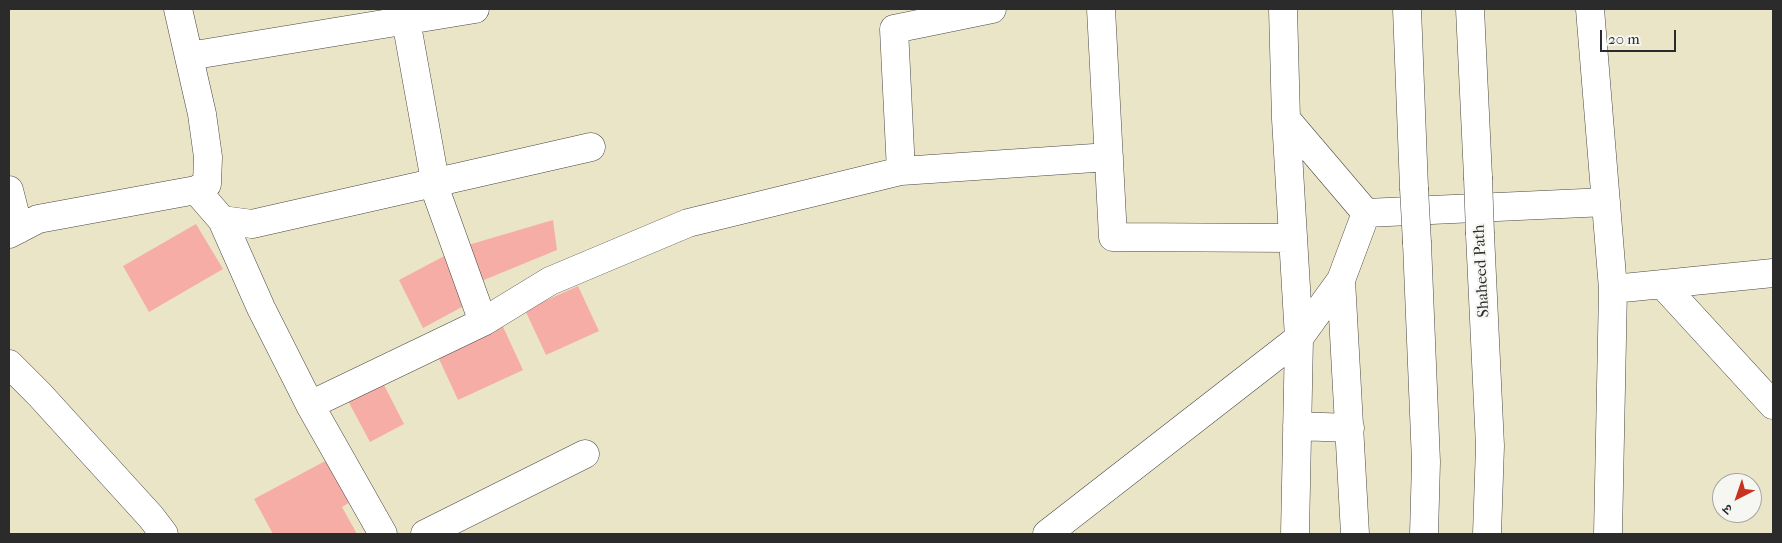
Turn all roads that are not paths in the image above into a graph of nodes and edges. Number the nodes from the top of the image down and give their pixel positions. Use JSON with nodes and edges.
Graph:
{"nodes":[{"id":1,"x":178,"y":9,"type":"edge"},
{"id":2,"x":475,"y":9,"type":"edge"},
{"id":3,"x":993,"y":9,"type":"edge"},
{"id":4,"x":1101,"y":9,"type":"edge"},
{"id":5,"x":1283,"y":9,"type":"edge"},
{"id":6,"x":1407,"y":9,"type":"edge"},
{"id":7,"x":1470,"y":9,"type":"edge"},
{"id":8,"x":1590,"y":9,"type":"edge"},
{"id":9,"x":405,"y":15,"type":"edge"},
{"id":10,"x":189,"y":56,"type":"junction"},
{"id":11,"x":1286,"y":119,"type":"junction"},
{"id":12,"x":592,"y":147,"type":"dead end"},
{"id":13,"x":1109,"y":157,"type":"junction"},
{"id":14,"x":901,"y":171,"type":"junction"},
{"id":15,"x":433,"y":183,"type":"junction"},
{"id":16,"x":9,"y":190,"type":"edge"},
{"id":17,"x":196,"y":190,"type":"junction"},
{"id":18,"x":1606,"y":202,"type":"junction"},
{"id":19,"x":1366,"y":213,"type":"junction"},
{"id":20,"x":222,"y":220,"type":"junction"},
{"id":21,"x":14,"y":232,"type":"edge"},
{"id":22,"x":1293,"y":238,"type":"junction"},
{"id":23,"x":1773,"y":273,"type":"edge"},
{"id":24,"x":1341,"y":280,"type":"junction"},
{"id":25,"x":1662,"y":284,"type":"junction"},
{"id":26,"x":1613,"y":289,"type":"junction"},
{"id":27,"x":483,"y":322,"type":"junction"},
{"id":28,"x":1299,"y":338,"type":"junction"},
{"id":29,"x":9,"y":364,"type":"edge"},
{"id":30,"x":1773,"y":404,"type":"edge"},
{"id":31,"x":310,"y":405,"type":"junction"},
{"id":32,"x":1297,"y":426,"type":"junction"},
{"id":33,"x":1350,"y":428,"type":"junction"},
{"id":34,"x":585,"y":454,"type":"dead end"},
{"id":35,"x":164,"y":534,"type":"edge"},
{"id":36,"x":383,"y":534,"type":"edge"},
{"id":37,"x":425,"y":534,"type":"edge"},
{"id":38,"x":1047,"y":534,"type":"edge"},
{"id":39,"x":1295,"y":534,"type":"edge"},
{"id":40,"x":1355,"y":534,"type":"edge"},
{"id":41,"x":1424,"y":534,"type":"edge"},
{"id":42,"x":1487,"y":534,"type":"edge"},
{"id":43,"x":1608,"y":534,"type":"edge"}],
"edges":[{"from":1,"to":10,"type":"main road"},
{"from":2,"to":9,"type":"main road"},
{"from":3,"to":14,"type":"main road"},
{"from":4,"to":13,"type":"main road"},
{"from":5,"to":11,"type":"main road"},
{"from":6,"to":41,"type":"main road","bridge":true},
{"from":7,"to":42,"type":"main road","name":"Shaheed Path","bridge":true},
{"from":8,"to":18,"type":"main road"},
{"from":9,"to":10,"type":"main road"},
{"from":9,"to":15,"type":"main road"},
{"from":10,"to":17,"type":"main road"},
{"from":11,"to":19,"type":"main road"},
{"from":11,"to":22,"type":"main road"},
{"from":12,"to":15,"type":"main road"},
{"from":13,"to":14,"type":"main road"},
{"from":13,"to":22,"type":"main road"},
{"from":14,"to":27,"type":"main road"},
{"from":15,"to":20,"type":"main road"},
{"from":15,"to":27,"type":"main road"},
{"from":16,"to":21,"type":"main road"},
{"from":17,"to":20,"type":"main road"},
{"from":17,"to":21,"type":"main road"},
{"from":18,"to":19,"type":"main road"},
{"from":18,"to":26,"type":"main road"},
{"from":19,"to":24,"type":"main road"},
{"from":20,"to":31,"type":"main road"},
{"from":22,"to":28,"type":"main road"},
{"from":23,"to":25,"type":"main road"},
{"from":24,"to":28,"type":"main road"},
{"from":24,"to":33,"type":"main road"},
{"from":25,"to":26,"type":"main road"},
{"from":25,"to":30,"type":"main road"},
{"from":26,"to":43,"type":"main road"},
{"from":27,"to":31,"type":"main road"},
{"from":28,"to":32,"type":"main road"},
{"from":28,"to":38,"type":"main road"},
{"from":29,"to":35,"type":"main road"},
{"from":31,"to":36,"type":"main road"},
{"from":32,"to":33,"type":"main road"},
{"from":32,"to":39,"type":"main road"},
{"from":33,"to":40,"type":"main road"},
{"from":34,"to":37,"type":"main road"}]}
